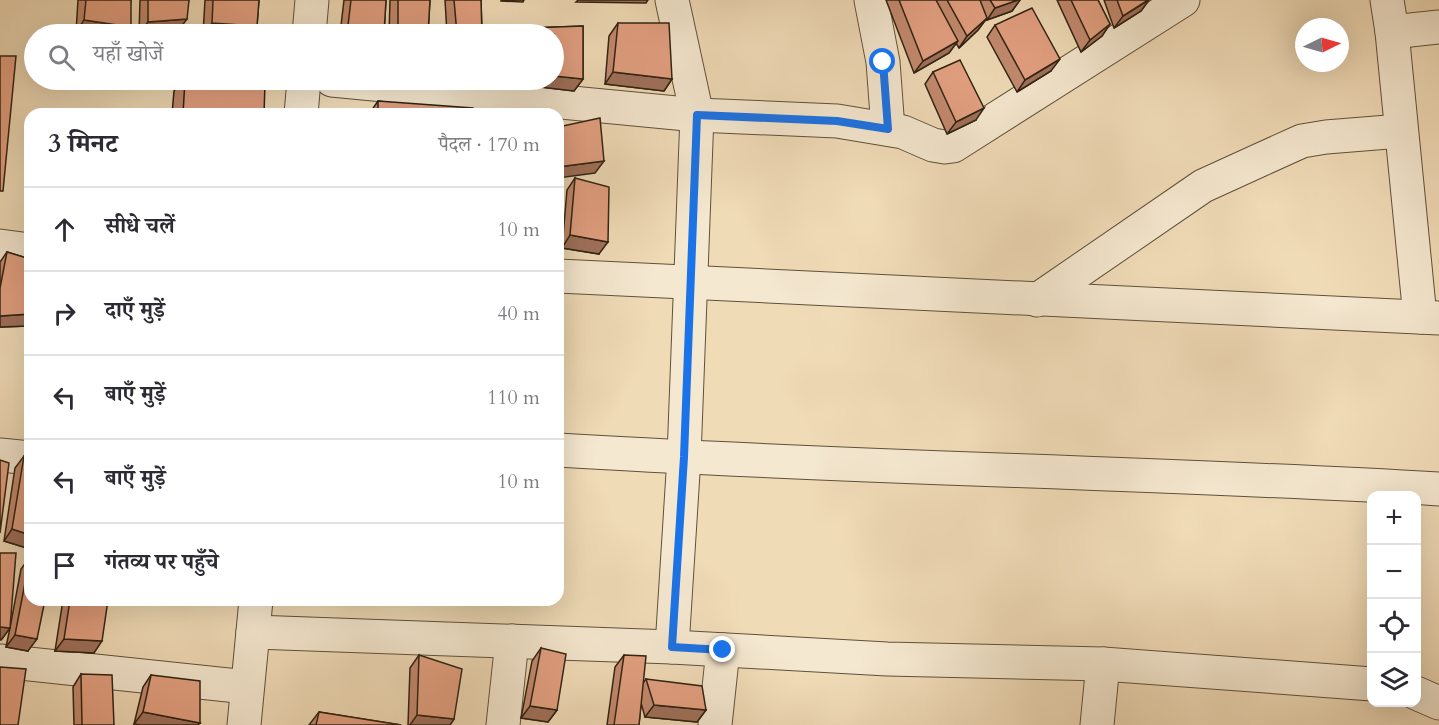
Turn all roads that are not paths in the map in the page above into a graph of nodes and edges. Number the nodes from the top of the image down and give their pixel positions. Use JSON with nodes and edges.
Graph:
{"nodes":[{"id":1,"x":312,"y":0,"type":"edge"},
{"id":2,"x":672,"y":0,"type":"edge"},
{"id":3,"x":871,"y":0,"type":"edge"},
{"id":4,"x":1183,"y":0,"type":"edge"},
{"id":5,"x":1387,"y":0,"type":"edge"},
{"id":6,"x":310,"y":24,"type":"edge"},
{"id":7,"x":1439,"y":27,"type":"edge"},
{"id":8,"x":1392,"y":32,"type":"junction"},
{"id":9,"x":303,"y":90,"type":"edge"},
{"id":10,"x":436,"y":90,"type":"edge"},
{"id":11,"x":302,"y":108,"type":"edge"},
{"id":12,"x":697,"y":115,"type":"junction"},
{"id":13,"x":888,"y":129,"type":"junction"},
{"id":14,"x":1401,"y":131,"type":"junction"},
{"id":15,"x":0,"y":246,"type":"edge"},
{"id":16,"x":24,"y":249,"type":"edge"},
{"id":17,"x":564,"y":276,"type":"edge"},
{"id":18,"x":691,"y":281,"type":"junction"},
{"id":19,"x":1038,"y":300,"type":"junction"},
{"id":20,"x":1430,"y":318,"type":"edge"},
{"id":21,"x":564,"y":450,"type":"edge"},
{"id":22,"x":0,"y":455,"type":"edge"},
{"id":23,"x":24,"y":457,"type":"edge"},
{"id":24,"x":684,"y":457,"type":"junction"},
{"id":25,"x":1439,"y":489,"type":"edge"},
{"id":26,"x":255,"y":606,"type":"edge"},
{"id":27,"x":253,"y":632,"type":"junction"},
{"id":28,"x":512,"y":641,"type":"junction"},
{"id":29,"x":672,"y":647,"type":"junction"},
{"id":30,"x":723,"y":650,"type":"junction"},
{"id":31,"x":0,"y":662,"type":"edge"},
{"id":32,"x":1103,"y":664,"type":"junction"},
{"id":33,"x":1367,"y":684,"type":"edge"},
{"id":34,"x":248,"y":687,"type":"junction"},
{"id":35,"x":1421,"y":695,"type":"edge"},
{"id":36,"x":1439,"y":703,"type":"edge"},
{"id":37,"x":244,"y":725,"type":"edge"},
{"id":38,"x":503,"y":725,"type":"edge"},
{"id":39,"x":715,"y":725,"type":"edge"},
{"id":40,"x":1097,"y":725,"type":"edge"}],
"edges":[{"from":1,"to":6,"type":"street"},
{"from":2,"to":12,"type":"street"},
{"from":3,"to":13,"type":"street"},
{"from":4,"to":13,"type":"street"},
{"from":5,"to":8,"type":"street"},
{"from":7,"to":8,"type":"street"},
{"from":8,"to":14,"type":"street"},
{"from":9,"to":11,"type":"street"},
{"from":10,"to":12,"type":"street"},
{"from":12,"to":13,"type":"street"},
{"from":12,"to":18,"type":"street"},
{"from":14,"to":19,"type":"street"},
{"from":14,"to":20,"type":"street"},
{"from":15,"to":16,"type":"street"},
{"from":17,"to":18,"type":"street"},
{"from":18,"to":19,"type":"street"},
{"from":18,"to":24,"type":"street"},
{"from":19,"to":20,"type":"street"},
{"from":21,"to":24,"type":"street"},
{"from":22,"to":23,"type":"street"},
{"from":24,"to":25,"type":"street"},
{"from":24,"to":29,"type":"street"},
{"from":26,"to":27,"type":"street"},
{"from":27,"to":28,"type":"street"},
{"from":27,"to":34,"type":"street"},
{"from":28,"to":29,"type":"street"},
{"from":28,"to":38,"type":"street"},
{"from":29,"to":30,"type":"street"},
{"from":30,"to":32,"type":"street"},
{"from":30,"to":39,"type":"street"},
{"from":31,"to":34,"type":"street"},
{"from":32,"to":33,"type":"street"},
{"from":32,"to":40,"type":"street"},
{"from":34,"to":37,"type":"street"},
{"from":35,"to":36,"type":"street"}]}
